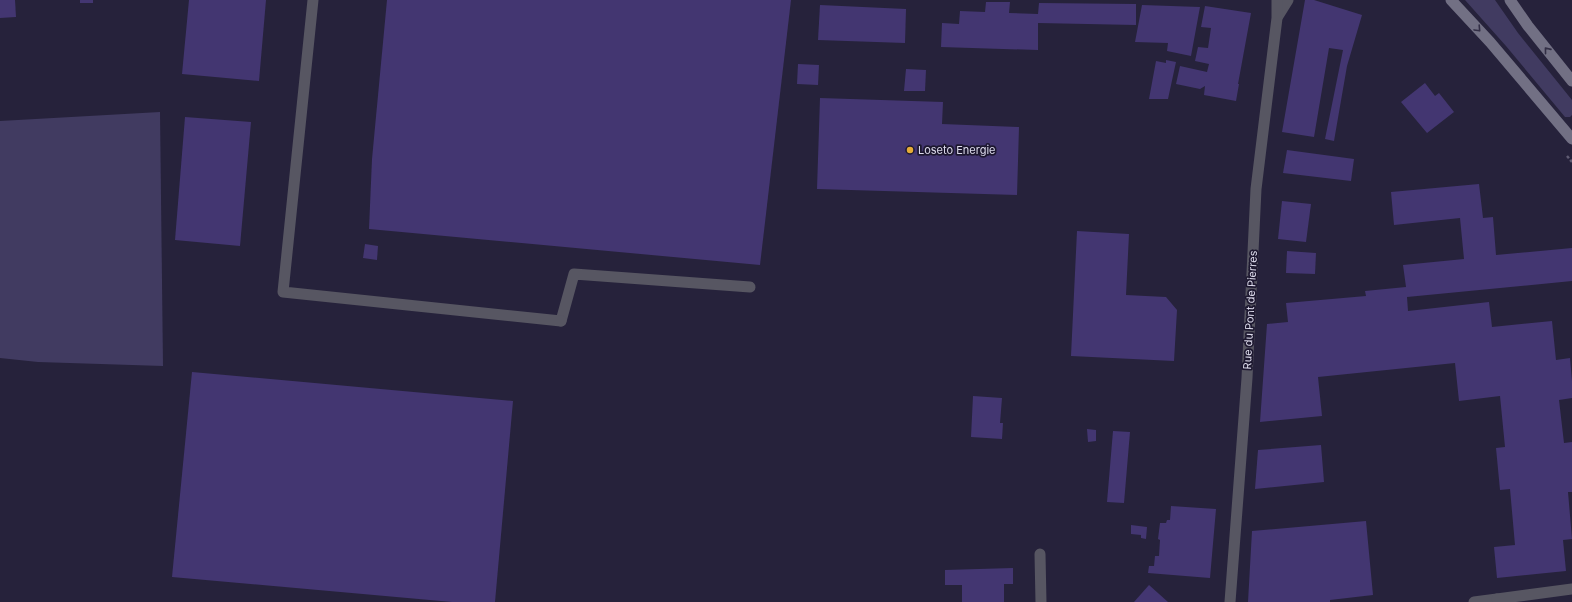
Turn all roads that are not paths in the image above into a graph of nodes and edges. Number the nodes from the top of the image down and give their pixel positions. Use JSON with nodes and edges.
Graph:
{"nodes":[{"id":1,"x":313,"y":0,"type":"edge"},
{"id":2,"x":1277,"y":0,"type":"edge"},
{"id":3,"x":1288,"y":0,"type":"edge"},
{"id":4,"x":1451,"y":0,"type":"edge"},
{"id":5,"x":1510,"y":0,"type":"edge"},
{"id":6,"x":1277,"y":18,"type":"junction"},
{"id":7,"x":1572,"y":80,"type":"edge"},
{"id":8,"x":1572,"y":139,"type":"edge"},
{"id":9,"x":750,"y":287,"type":"dead end"},
{"id":10,"x":1040,"y":554,"type":"dead end"},
{"id":11,"x":1572,"y":589,"type":"edge"},
{"id":12,"x":1498,"y":600,"type":"edge"},
{"id":13,"x":1041,"y":602,"type":"edge"},
{"id":14,"x":1230,"y":602,"type":"edge"},
{"id":15,"x":1474,"y":602,"type":"edge"}],
"edges":[{"from":1,"to":9,"type":"street"},
{"from":2,"to":6,"type":"street","name":"Rue du Pont de Pierres"},
{"from":3,"to":6,"type":"street","name":"Rue du Pont de Pierres"},
{"from":4,"to":8,"type":"main road","one_way":true},
{"from":7,"to":5,"type":"main road","one_way":true},
{"from":6,"to":14,"type":"street","name":"Rue du Pont de Pierres"},
{"from":10,"to":13,"type":"street"},
{"from":11,"to":12,"type":"street"},
{"from":12,"to":15,"type":"street"}]}
